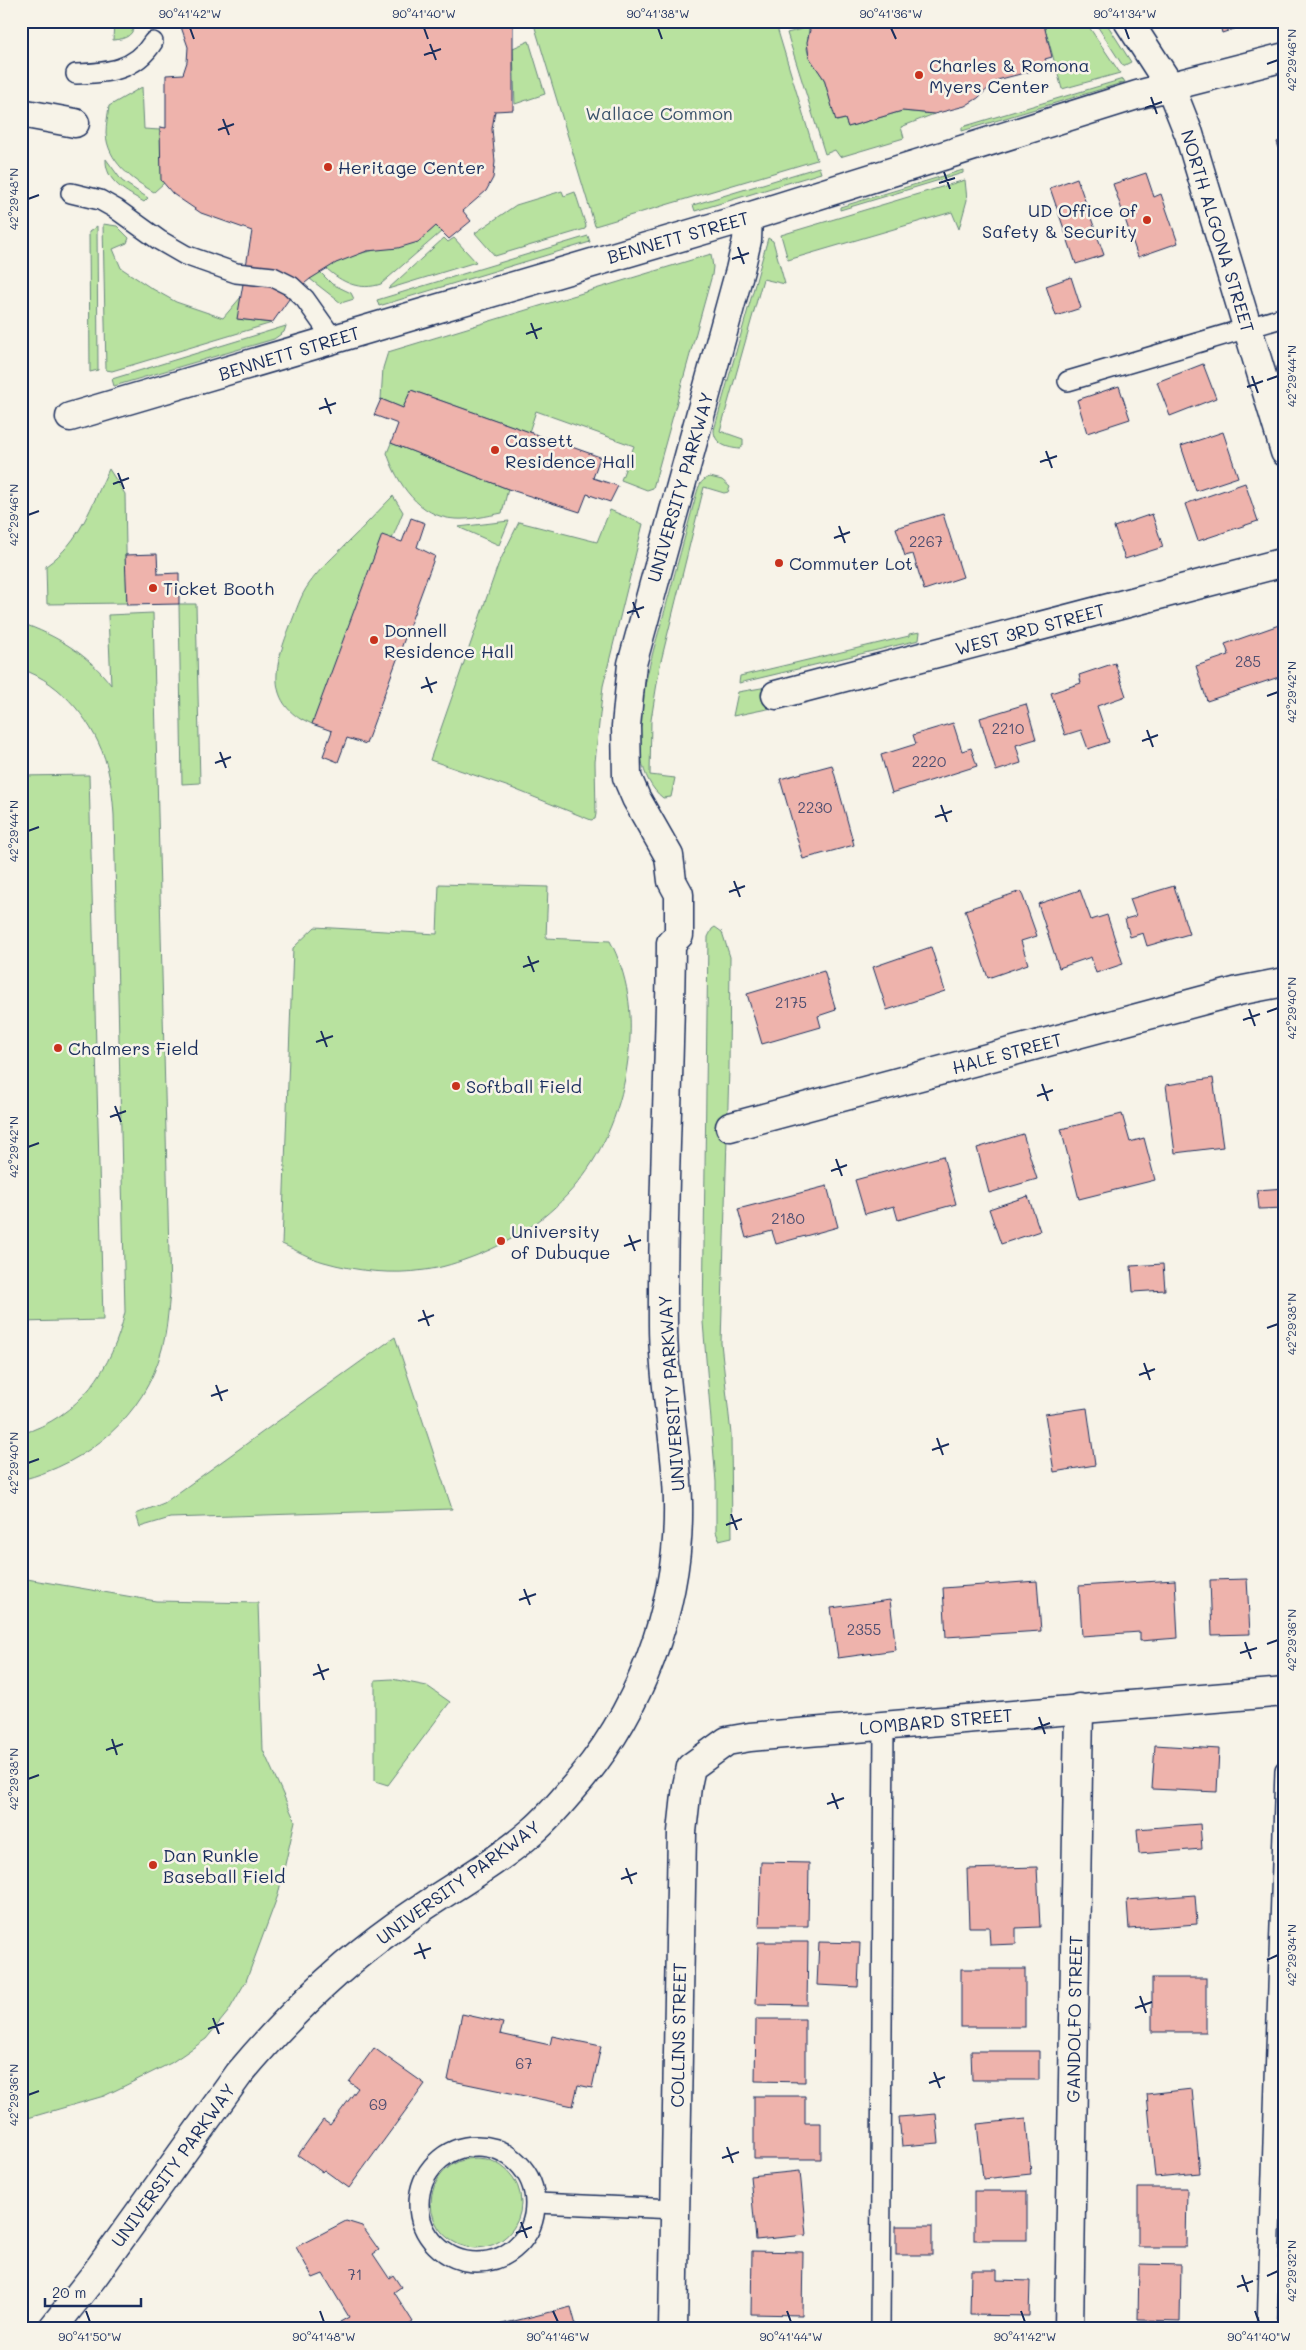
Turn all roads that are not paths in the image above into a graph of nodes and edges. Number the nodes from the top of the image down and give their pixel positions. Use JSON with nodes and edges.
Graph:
{"nodes":[{"id":1,"x":1128,"y":21,"type":"edge"},
{"id":2,"x":153,"y":42,"type":"dead end"},
{"id":3,"x":1285,"y":57,"type":"edge"},
{"id":4,"x":76,"y":74,"type":"dead end"},
{"id":5,"x":1170,"y":86,"type":"junction"},
{"id":6,"x":21,"y":113,"type":"edge"},
{"id":7,"x":75,"y":123,"type":"dead end"},
{"id":8,"x":71,"y":193,"type":"dead end"},
{"id":9,"x":748,"y":217,"type":"junction"},
{"id":10,"x":1285,"y":317,"type":"edge"},
{"id":11,"x":1248,"y":327,"type":"junction"},
{"id":12,"x":334,"y":340,"type":"junction"},
{"id":13,"x":1068,"y":381,"type":"dead end"},
{"id":14,"x":70,"y":417,"type":"dead end"},
{"id":15,"x":1285,"y":452,"type":"edge"},
{"id":16,"x":1285,"y":562,"type":"edge"},
{"id":17,"x":776,"y":695,"type":"dead end"},
{"id":18,"x":1285,"y":982,"type":"edge"},
{"id":19,"x":730,"y":1127,"type":"dead end"},
{"id":20,"x":1285,"y":1692,"type":"edge"},
{"id":21,"x":1079,"y":1708,"type":"junction"},
{"id":22,"x":884,"y":1726,"type":"junction"},
{"id":23,"x":710,"y":1752,"type":"joint"},
{"id":24,"x":1285,"y":1770,"type":"edge"},
{"id":25,"x":537,"y":2203,"type":"junction"},
{"id":26,"x":675,"y":2209,"type":"junction"},
{"id":27,"x":52,"y":2329,"type":"edge"},
{"id":28,"x":673,"y":2329,"type":"edge"},
{"id":29,"x":880,"y":2329,"type":"edge"},
{"id":30,"x":1069,"y":2329,"type":"edge"},
{"id":31,"x":1267,"y":2329,"type":"edge"}],
"edges":[{"from":1,"to":5,"type":"street","name":"NORTH ALGONA STREET"},
{"from":2,"to":4,"type":"lane"},
{"from":3,"to":5,"type":"street","name":"BENNETT STREET"},
{"from":5,"to":9,"type":"street","name":"BENNETT STREET"},
{"from":5,"to":11,"type":"street","name":"NORTH ALGONA STREET"},
{"from":6,"to":7,"type":"street"},
{"from":8,"to":12,"type":"lane"},
{"from":9,"to":12,"type":"street","name":"BENNETT STREET"},
{"from":9,"to":27,"type":"street","name":"UNIVERSITY PARKWAY"},
{"from":10,"to":11,"type":"lane"},
{"from":11,"to":13,"type":"lane"},
{"from":11,"to":15,"type":"street","name":"NORTH ALGONA STREET"},
{"from":12,"to":14,"type":"street","name":"BENNETT STREET"},
{"from":16,"to":17,"type":"street","name":"WEST 3RD STREET"},
{"from":18,"to":19,"type":"street","name":"HALE STREET"},
{"from":20,"to":21,"type":"street","name":"LOMBARD STREET"},
{"from":21,"to":22,"type":"street","name":"LOMBARD STREET"},
{"from":21,"to":30,"type":"street","name":"GANDOLFO STREET"},
{"from":22,"to":23,"type":"street","name":"LOMBARD STREET"},
{"from":22,"to":29,"type":"lane"},
{"from":23,"to":26,"type":"street","name":"COLLINS STREET"},
{"from":24,"to":31,"type":"lane"},
{"from":25,"to":25,"type":"lane"},
{"from":25,"to":26,"type":"lane"},
{"from":26,"to":28,"type":"street","name":"COLLINS STREET"}]}
